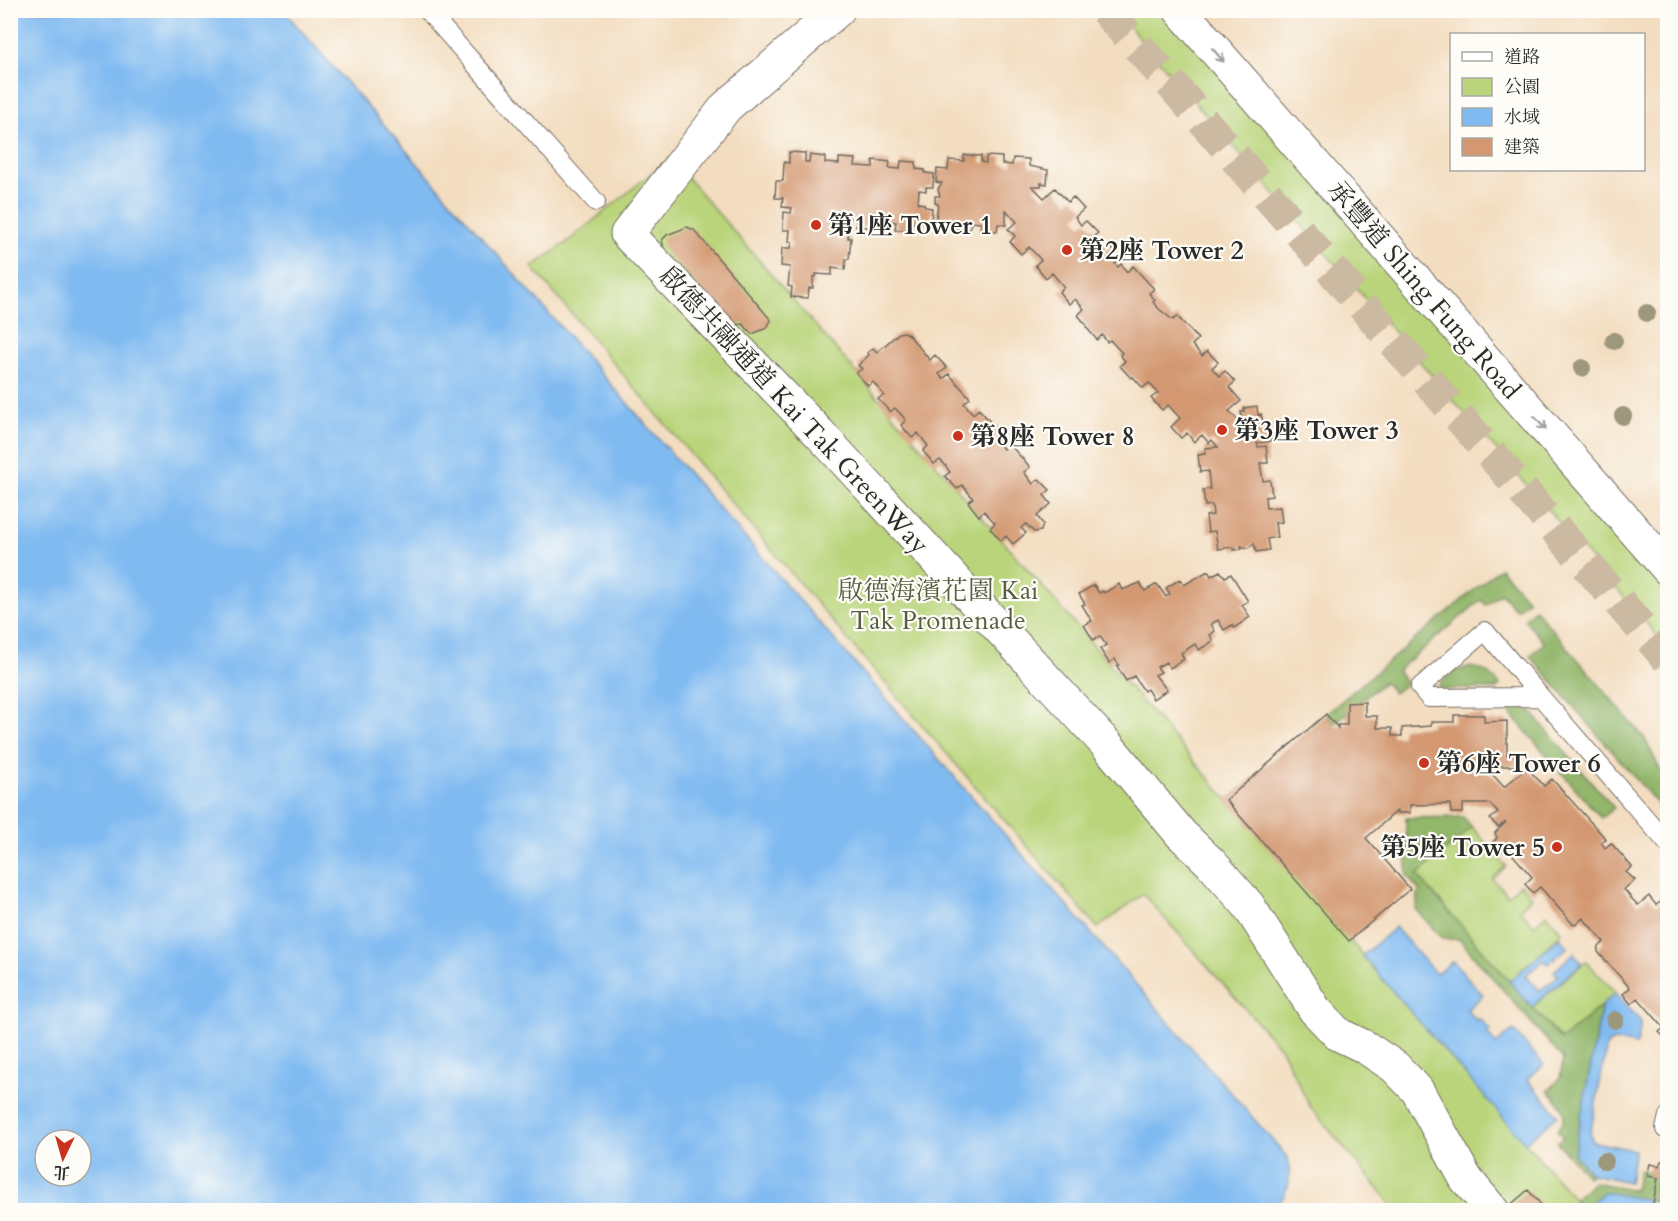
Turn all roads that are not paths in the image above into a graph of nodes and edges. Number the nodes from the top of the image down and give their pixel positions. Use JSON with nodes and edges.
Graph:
{"nodes":[{"id":1,"x":427,"y":10,"type":"edge"},
{"id":2,"x":838,"y":10,"type":"edge"},
{"id":3,"x":1180,"y":10,"type":"edge"},
{"id":4,"x":596,"y":202,"type":"dead end"},
{"id":5,"x":1668,"y":569,"type":"edge"},
{"id":6,"x":1541,"y":697,"type":"junction"},
{"id":7,"x":1668,"y":844,"type":"edge"},
{"id":8,"x":1668,"y":1116,"type":"edge"},
{"id":9,"x":1668,"y":1130,"type":"edge"},
{"id":10,"x":1492,"y":1210,"type":"edge"}],
"edges":[{"from":1,"to":4,"type":"lane"},
{"from":2,"to":10,"type":"street","name":"啟德共融通道 Kai Tak GreenWay"},
{"from":3,"to":5,"type":"street","name":"承豐道 Shing Fung Road","one_way":true},
{"from":6,"to":6,"type":"lane"},
{"from":6,"to":7,"type":"lane"},
{"from":8,"to":9,"type":"lane"}]}
